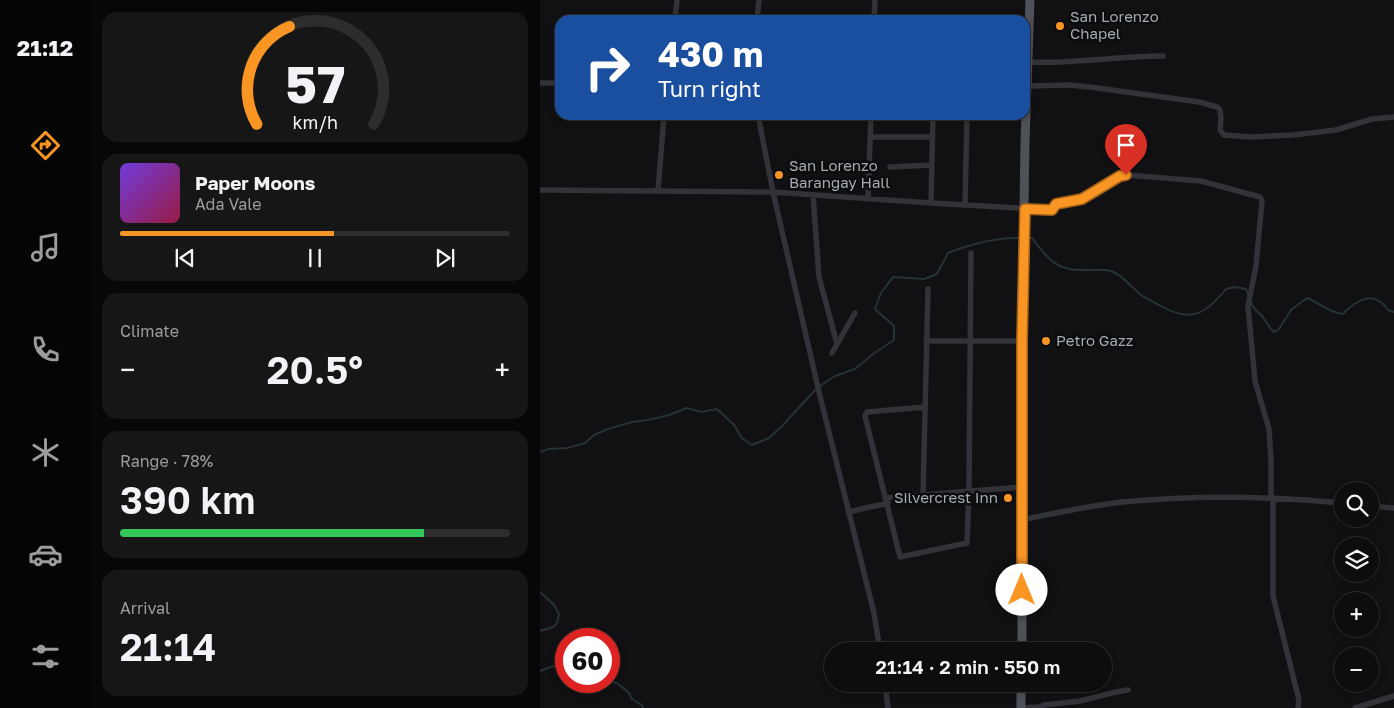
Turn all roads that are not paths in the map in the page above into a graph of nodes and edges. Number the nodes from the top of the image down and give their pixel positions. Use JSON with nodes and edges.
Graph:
{"nodes":[{"id":1,"x":678,"y":0,"type":"edge"},
{"id":2,"x":759,"y":0,"type":"edge"},
{"id":3,"x":874,"y":0,"type":"edge"},
{"id":4,"x":1030,"y":0,"type":"edge"},
{"id":5,"x":676,"y":15,"type":"edge"},
{"id":6,"x":758,"y":15,"type":"edge"},
{"id":7,"x":874,"y":15,"type":"edge"},
{"id":8,"x":1030,"y":15,"type":"edge"},
{"id":9,"x":1163,"y":56,"type":"dead end"},
{"id":10,"x":1030,"y":62,"type":"edge"},
{"id":11,"x":540,"y":83,"type":"edge"},
{"id":12,"x":555,"y":83,"type":"edge"},
{"id":13,"x":1030,"y":83,"type":"edge"},
{"id":14,"x":1394,"y":117,"type":"edge"},
{"id":15,"x":664,"y":120,"type":"edge"},
{"id":16,"x":759,"y":120,"type":"edge"},
{"id":17,"x":871,"y":120,"type":"edge"},
{"id":18,"x":933,"y":120,"type":"edge"},
{"id":19,"x":967,"y":120,"type":"edge"},
{"id":20,"x":1026,"y":120,"type":"edge"},
{"id":21,"x":870,"y":137,"type":"junction"},
{"id":22,"x":932,"y":137,"type":"junction"},
{"id":23,"x":932,"y":166,"type":"junction"},
{"id":24,"x":890,"y":168,"type":"dead end"},
{"id":25,"x":540,"y":190,"type":"edge"},
{"id":26,"x":658,"y":191,"type":"junction"},
{"id":27,"x":773,"y":192,"type":"junction"},
{"id":28,"x":813,"y":195,"type":"junction"},
{"id":29,"x":868,"y":199,"type":"junction"},
{"id":30,"x":931,"y":203,"type":"junction"},
{"id":31,"x":965,"y":205,"type":"junction"},
{"id":32,"x":1025,"y":209,"type":"junction"},
{"id":33,"x":971,"y":253,"type":"dead end"},
{"id":34,"x":928,"y":289,"type":"dead end"},
{"id":35,"x":855,"y":314,"type":"dead end"},
{"id":36,"x":926,"y":341,"type":"junction"},
{"id":37,"x":970,"y":341,"type":"junction"},
{"id":38,"x":1022,"y":341,"type":"junction"},
{"id":39,"x":837,"y":344,"type":"junction"},
{"id":40,"x":832,"y":353,"type":"dead end"},
{"id":41,"x":925,"y":407,"type":"junction"},
{"id":42,"x":1022,"y":487,"type":"junction"},
{"id":43,"x":969,"y":491,"type":"junction"},
{"id":44,"x":923,"y":495,"type":"junction"},
{"id":45,"x":1272,"y":498,"type":"junction"},
{"id":46,"x":887,"y":501,"type":"junction"},
{"id":47,"x":1334,"y":502,"type":"edge"},
{"id":48,"x":1379,"y":507,"type":"edge"},
{"id":49,"x":1394,"y":508,"type":"edge"},
{"id":50,"x":848,"y":512,"type":"junction"},
{"id":51,"x":1021,"y":520,"type":"junction"},
{"id":52,"x":879,"y":642,"type":"edge"},
{"id":53,"x":1022,"y":642,"type":"edge"},
{"id":54,"x":1128,"y":690,"type":"dead end"},
{"id":55,"x":886,"y":692,"type":"edge"},
{"id":56,"x":1021,"y":692,"type":"edge"},
{"id":57,"x":1394,"y":696,"type":"edge"},
{"id":58,"x":888,"y":708,"type":"edge"},
{"id":59,"x":1021,"y":708,"type":"edge"},
{"id":60,"x":1298,"y":708,"type":"edge"},
{"id":61,"x":1355,"y":708,"type":"edge"}],
"edges":[{"from":1,"to":5,"type":"street"},
{"from":2,"to":6,"type":"street"},
{"from":3,"to":7,"type":"street"},
{"from":4,"to":8,"type":"main road"},
{"from":9,"to":10,"type":"street"},
{"from":11,"to":12,"type":"street"},
{"from":13,"to":14,"type":"street"},
{"from":15,"to":26,"type":"street"},
{"from":16,"to":27,"type":"street"},
{"from":17,"to":21,"type":"street"},
{"from":18,"to":22,"type":"street"},
{"from":19,"to":31,"type":"street"},
{"from":20,"to":32,"type":"main road"},
{"from":21,"to":22,"type":"street"},
{"from":21,"to":29,"type":"street"},
{"from":22,"to":23,"type":"street"},
{"from":23,"to":24,"type":"street"},
{"from":23,"to":30,"type":"street"},
{"from":25,"to":26,"type":"street"},
{"from":26,"to":27,"type":"street"},
{"from":27,"to":28,"type":"street"},
{"from":27,"to":50,"type":"street"},
{"from":28,"to":29,"type":"street"},
{"from":28,"to":39,"type":"street"},
{"from":29,"to":30,"type":"street"},
{"from":30,"to":31,"type":"street"},
{"from":31,"to":32,"type":"street"},
{"from":32,"to":38,"type":"main road"},
{"from":32,"to":45,"type":"street"},
{"from":33,"to":37,"type":"street"},
{"from":34,"to":36,"type":"street"},
{"from":35,"to":39,"type":"street"},
{"from":36,"to":37,"type":"street"},
{"from":36,"to":41,"type":"street"},
{"from":37,"to":38,"type":"street"},
{"from":37,"to":43,"type":"street"},
{"from":38,"to":42,"type":"main road"},
{"from":39,"to":40,"type":"street"},
{"from":41,"to":44,"type":"street"},
{"from":41,"to":46,"type":"street"},
{"from":42,"to":43,"type":"street"},
{"from":42,"to":51,"type":"main road"},
{"from":43,"to":44,"type":"street"},
{"from":43,"to":46,"type":"street"},
{"from":44,"to":46,"type":"street"},
{"from":45,"to":47,"type":"street"},
{"from":45,"to":51,"type":"street"},
{"from":45,"to":60,"type":"street"},
{"from":46,"to":50,"type":"street"},
{"from":48,"to":49,"type":"street"},
{"from":50,"to":52,"type":"street"},
{"from":51,"to":53,"type":"main road"},
{"from":54,"to":59,"type":"street"},
{"from":55,"to":58,"type":"street"},
{"from":56,"to":59,"type":"main road"},
{"from":57,"to":61,"type":"street"}]}
